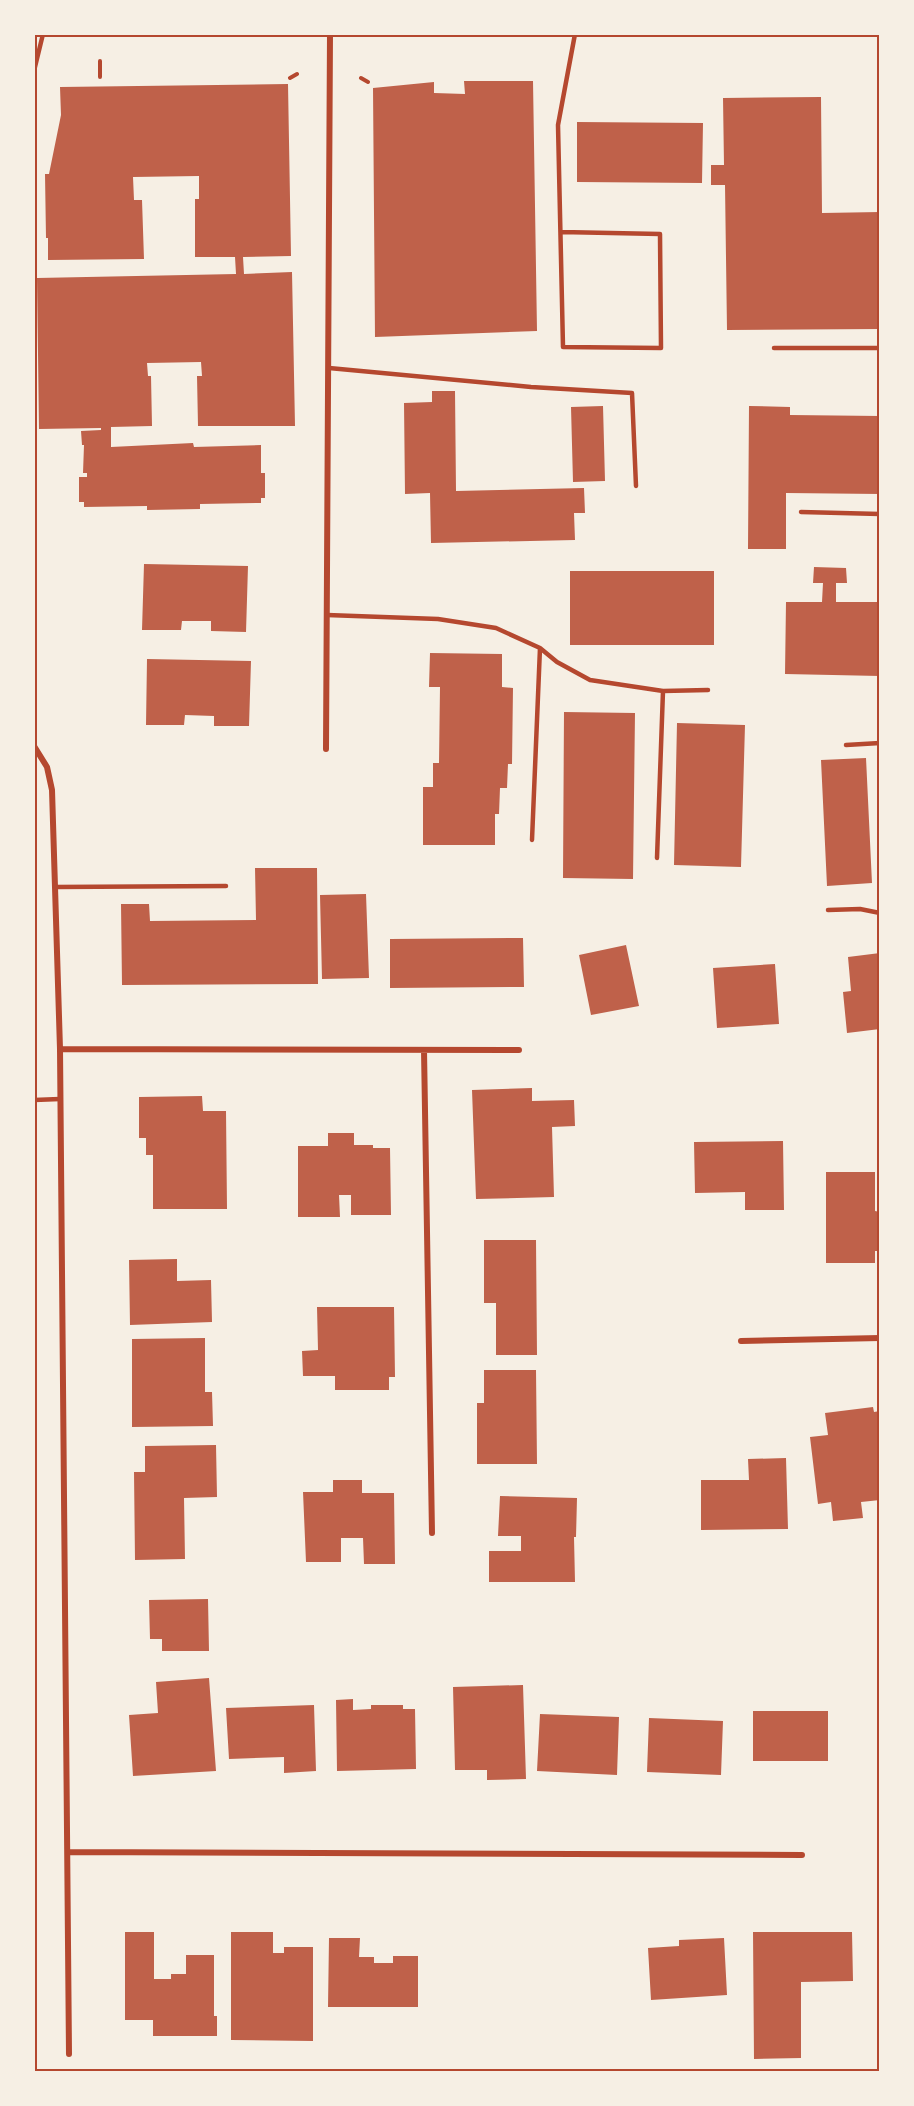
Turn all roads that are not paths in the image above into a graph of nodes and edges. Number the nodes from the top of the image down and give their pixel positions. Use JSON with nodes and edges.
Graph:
{"nodes":[{"id":1,"x":43,"y":34,"type":"edge"},
{"id":2,"x":330,"y":34,"type":"edge"},
{"id":3,"x":575,"y":34,"type":"edge"},
{"id":4,"x":34,"y":72,"type":"edge"},
{"id":5,"x":561,"y":232,"type":"junction"},
{"id":6,"x":774,"y":348,"type":"dead end"},
{"id":7,"x":879,"y":348,"type":"edge"},
{"id":8,"x":329,"y":368,"type":"junction"},
{"id":9,"x":636,"y":486,"type":"dead end"},
{"id":10,"x":801,"y":512,"type":"dead end"},
{"id":11,"x":879,"y":514,"type":"edge"},
{"id":12,"x":327,"y":615,"type":"junction"},
{"id":13,"x":540,"y":648,"type":"junction"},
{"id":14,"x":708,"y":690,"type":"dead end"},
{"id":15,"x":663,"y":691,"type":"junction"},
{"id":16,"x":879,"y":742,"type":"edge"},
{"id":17,"x":846,"y":745,"type":"dead end"},
{"id":18,"x":34,"y":746,"type":"edge"},
{"id":19,"x":326,"y":749,"type":"dead end"},
{"id":20,"x":532,"y":840,"type":"dead end"},
{"id":21,"x":657,"y":858,"type":"dead end"},
{"id":22,"x":226,"y":886,"type":"dead end"},
{"id":23,"x":55,"y":887,"type":"junction"},
{"id":24,"x":828,"y":910,"type":"dead end"},
{"id":25,"x":879,"y":913,"type":"edge"},
{"id":26,"x":60,"y":1049,"type":"junction"},
{"id":27,"x":424,"y":1050,"type":"junction"},
{"id":28,"x":519,"y":1050,"type":"dead end"},
{"id":29,"x":60,"y":1099,"type":"junction"},
{"id":30,"x":34,"y":1100,"type":"edge"},
{"id":31,"x":879,"y":1338,"type":"edge"},
{"id":32,"x":741,"y":1341,"type":"dead end"},
{"id":33,"x":432,"y":1533,"type":"dead end"},
{"id":34,"x":68,"y":1852,"type":"junction"},
{"id":35,"x":802,"y":1855,"type":"dead end"},
{"id":36,"x":69,"y":2054,"type":"dead end"}],
"edges":[{"from":1,"to":4,"type":"lane"},
{"from":2,"to":8,"type":"street"},
{"from":3,"to":5,"type":"lane"},
{"from":5,"to":5,"type":"lane"},
{"from":6,"to":7,"type":"lane"},
{"from":8,"to":9,"type":"lane"},
{"from":8,"to":12,"type":"street"},
{"from":10,"to":11,"type":"lane"},
{"from":12,"to":13,"type":"lane"},
{"from":12,"to":19,"type":"street"},
{"from":13,"to":15,"type":"lane"},
{"from":13,"to":20,"type":"lane"},
{"from":14,"to":15,"type":"lane"},
{"from":15,"to":21,"type":"lane"},
{"from":16,"to":17,"type":"lane"},
{"from":18,"to":23,"type":"street"},
{"from":22,"to":23,"type":"lane"},
{"from":23,"to":26,"type":"street"},
{"from":24,"to":25,"type":"lane"},
{"from":26,"to":27,"type":"street"},
{"from":26,"to":29,"type":"street"},
{"from":27,"to":28,"type":"street"},
{"from":27,"to":33,"type":"street"},
{"from":29,"to":30,"type":"lane"},
{"from":29,"to":34,"type":"street"},
{"from":31,"to":32,"type":"street"},
{"from":34,"to":35,"type":"street"},
{"from":34,"to":36,"type":"street"}]}
